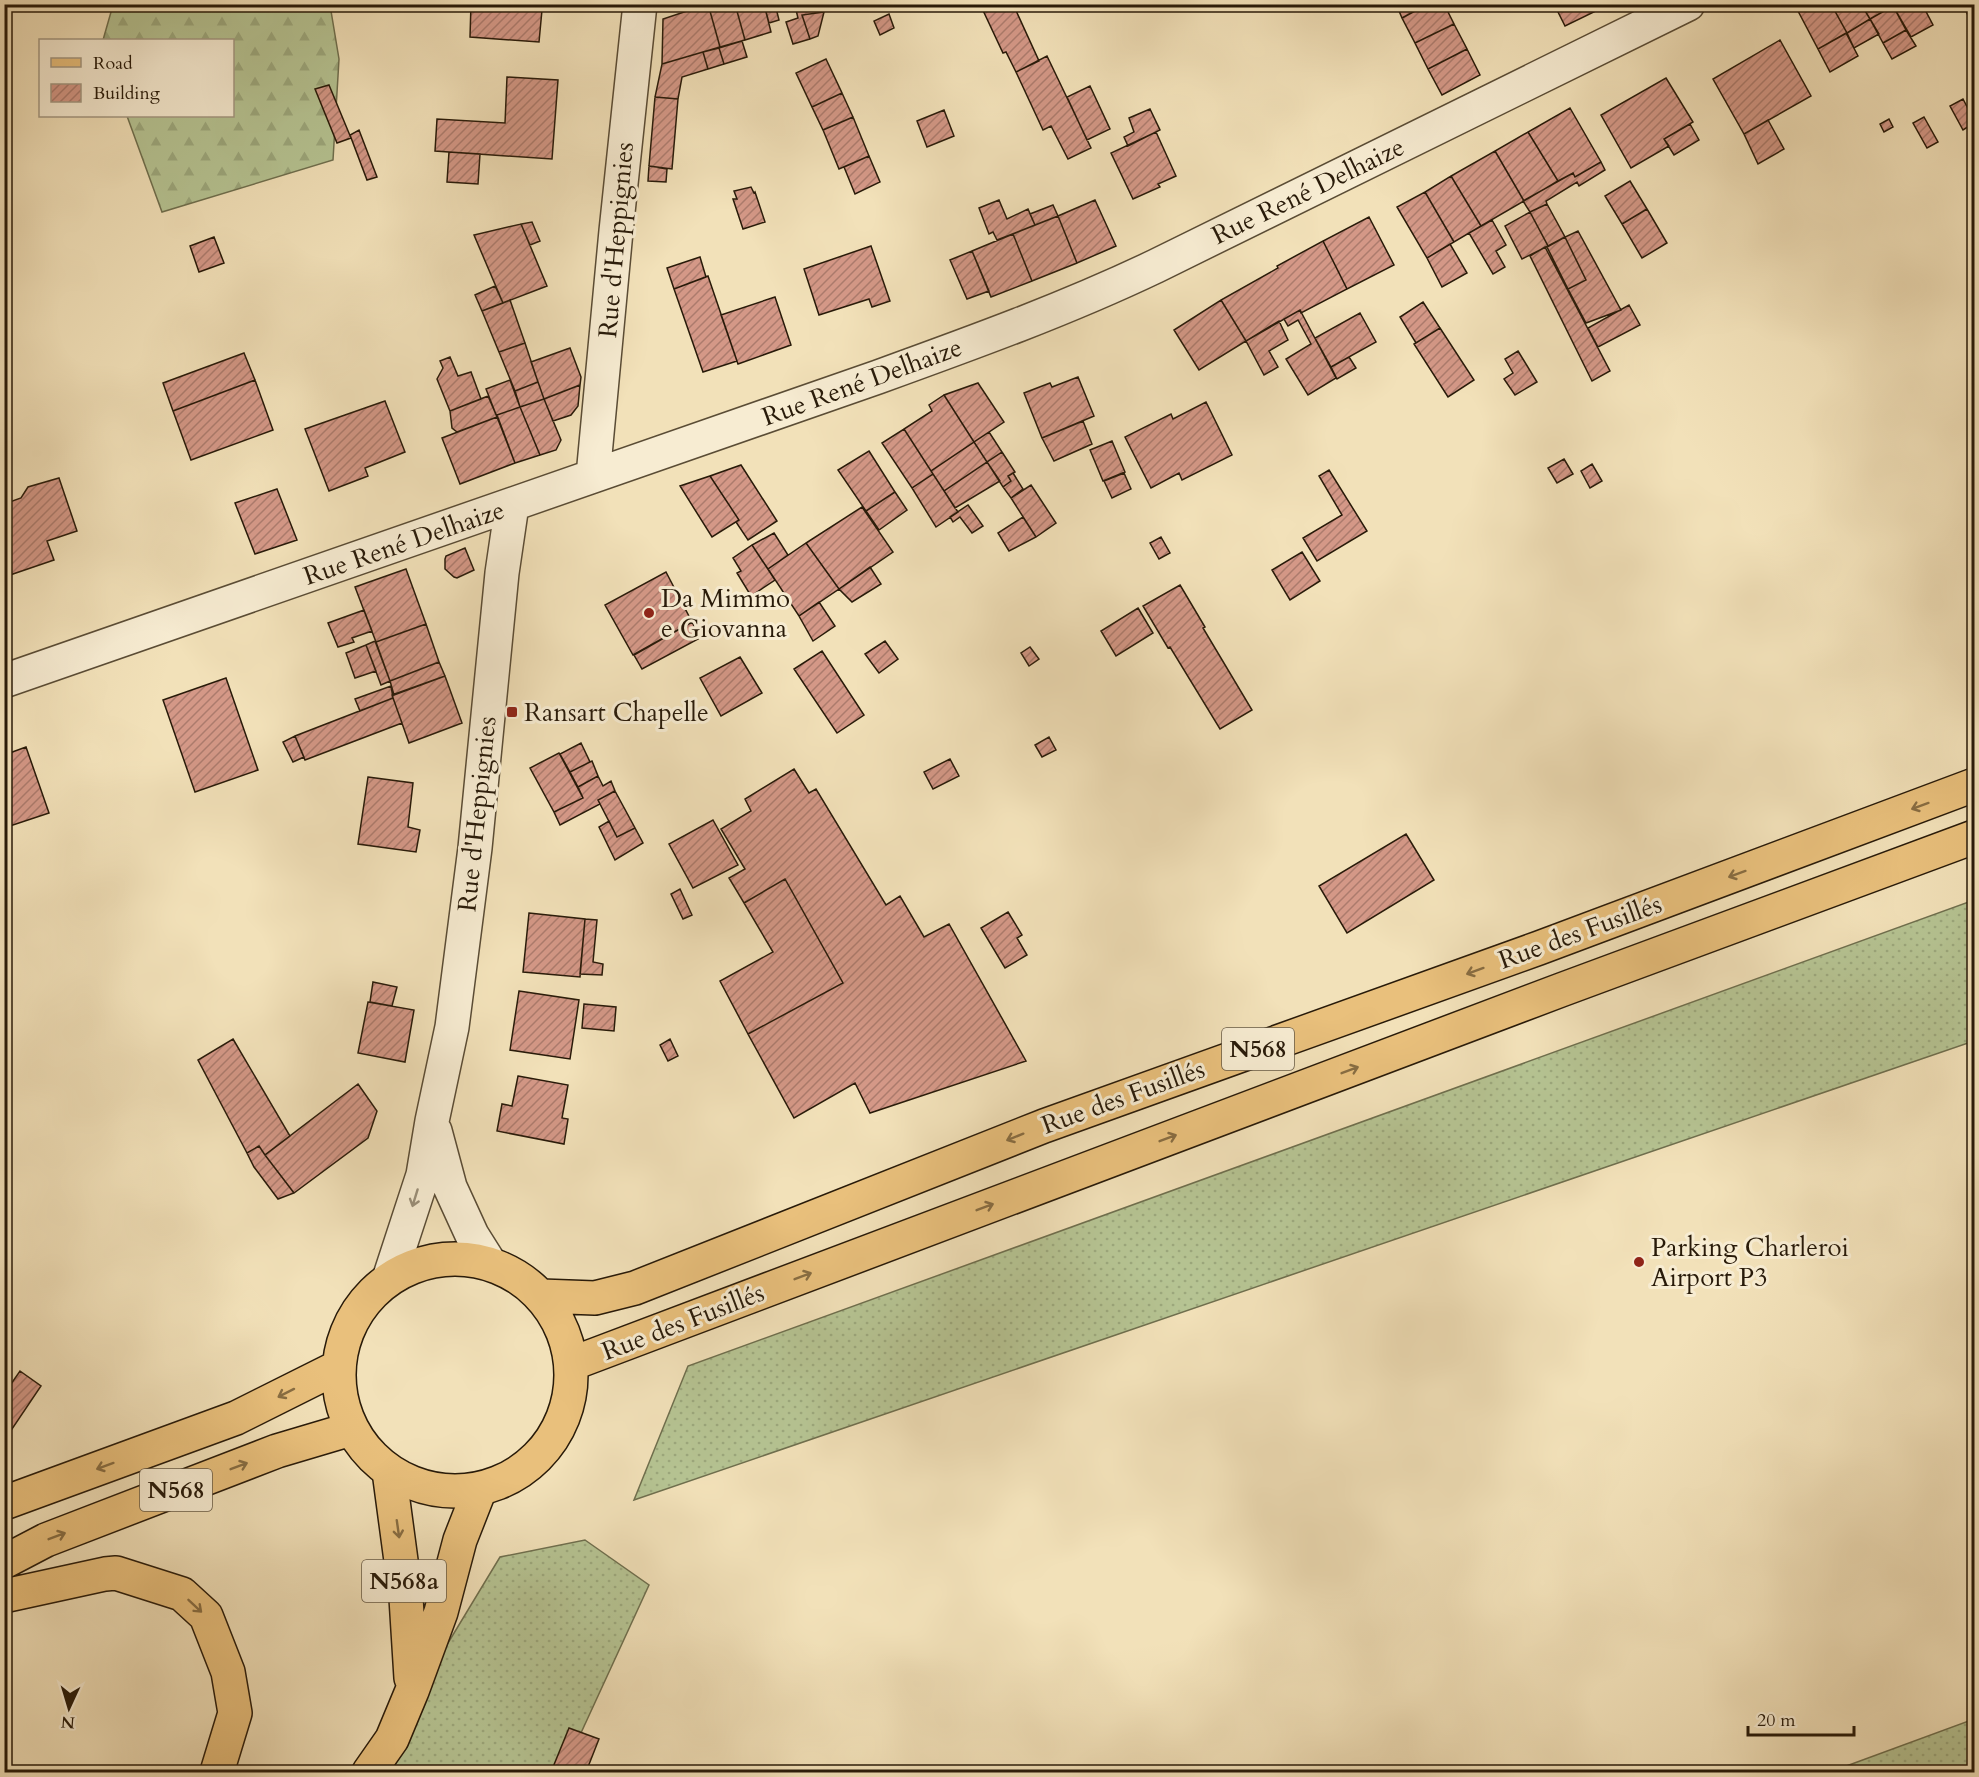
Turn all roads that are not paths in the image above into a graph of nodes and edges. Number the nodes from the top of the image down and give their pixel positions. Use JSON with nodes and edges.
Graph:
{"nodes":[{"id":1,"x":640,"y":4,"type":"edge"},
{"id":2,"x":1688,"y":4,"type":"edge"},
{"id":3,"x":593,"y":476,"type":"junction"},
{"id":4,"x":512,"y":505,"type":"junction"},
{"id":5,"x":4,"y":681,"type":"edge"},
{"id":6,"x":1974,"y":785,"type":"edge"},
{"id":7,"x":1974,"y":837,"type":"edge"},
{"id":8,"x":432,"y":1121,"type":"junction"},
{"id":9,"x":489,"y":1263,"type":"junction"},
{"id":10,"x":389,"y":1279,"type":"junction"},
{"id":11,"x":541,"y":1296,"type":"junction"},
{"id":12,"x":571,"y":1364,"type":"junction"},
{"id":13,"x":338,"y":1367,"type":"junction"},
{"id":14,"x":351,"y":1429,"type":"junction"},
{"id":15,"x":389,"y":1471,"type":"junction"},
{"id":16,"x":480,"y":1489,"type":"junction"},
{"id":17,"x":4,"y":1503,"type":"edge"},
{"id":18,"x":4,"y":1562,"type":"edge"},
{"id":19,"x":4,"y":1596,"type":"edge"},
{"id":20,"x":412,"y":1691,"type":"junction"},
{"id":21,"x":217,"y":1773,"type":"edge"},
{"id":22,"x":369,"y":1773,"type":"edge"}],
"edges":[{"from":1,"to":3,"type":"street","name":"Rue d'Heppignies"},
{"from":2,"to":3,"type":"street","name":"Rue René Delhaize"},
{"from":3,"to":4,"type":"street","name":"Rue René Delhaize"},
{"from":4,"to":5,"type":"street","name":"Rue René Delhaize"},
{"from":4,"to":8,"type":"street","name":"Rue d'Heppignies"},
{"from":6,"to":11,"type":"main road","name":"Rue des Fusillés","number":"N568","one_way":true},
{"from":12,"to":7,"type":"main road","name":"Rue des Fusillés","number":"N568","one_way":true},
{"from":8,"to":9,"type":"street","name":"Rue d'Heppignies"},
{"from":8,"to":10,"type":"street","name":"Rue d'Heppignies","one_way":true},
{"from":9,"to":10,"type":"main road"},
{"from":9,"to":11,"type":"main road"},
{"from":10,"to":13,"type":"main road"},
{"from":11,"to":12,"type":"main road"},
{"from":12,"to":16,"type":"main road"},
{"from":13,"to":14,"type":"main road"},
{"from":13,"to":17,"type":"main road","number":"N568","one_way":true},
{"from":14,"to":15,"type":"main road"},
{"from":18,"to":14,"type":"main road","number":"N568","one_way":true},
{"from":15,"to":16,"type":"main road"},
{"from":15,"to":20,"type":"main road","number":"N568a","one_way":true},
{"from":16,"to":20,"type":"main road","number":"N568a"},
{"from":19,"to":21,"type":"main road","one_way":true},
{"from":20,"to":22,"type":"main road","number":"N568a"}]}
